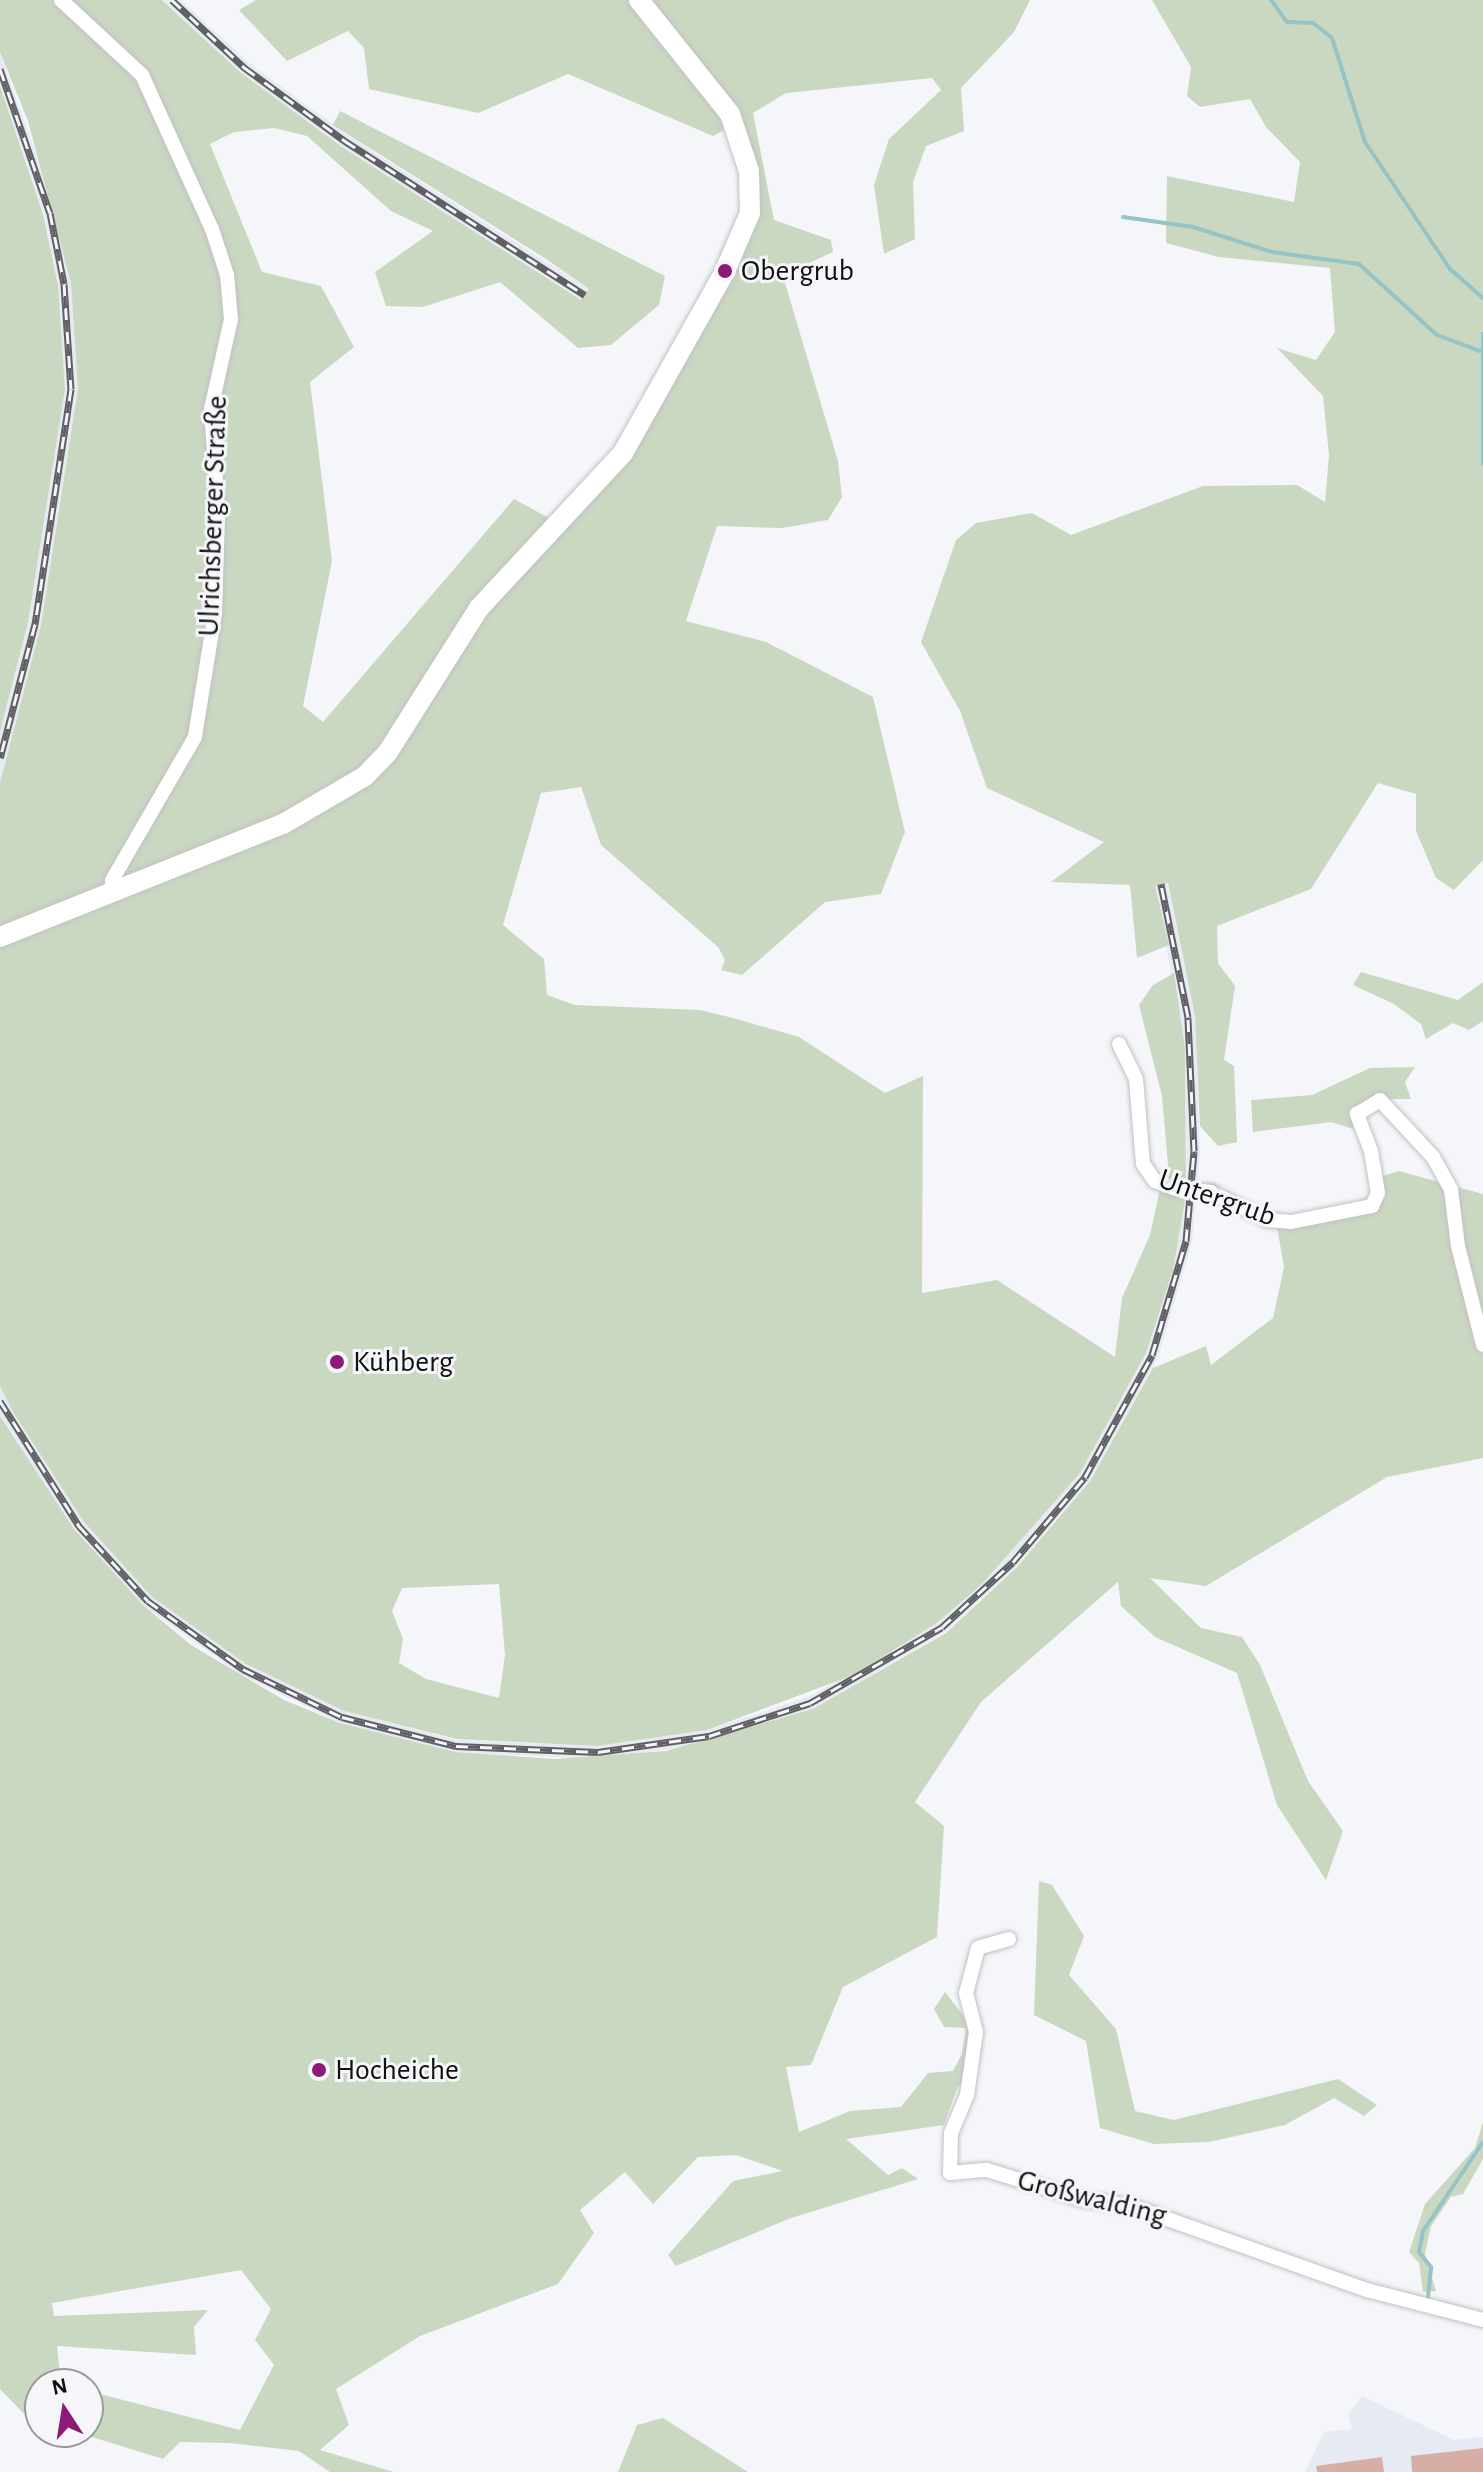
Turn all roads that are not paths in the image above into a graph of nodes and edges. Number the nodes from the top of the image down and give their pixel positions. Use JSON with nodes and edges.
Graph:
{"nodes":[{"id":1,"x":61,"y":0,"type":"edge"},
{"id":2,"x":639,"y":0,"type":"edge"},
{"id":3,"x":113,"y":893,"type":"junction"},
{"id":4,"x":0,"y":937,"type":"edge"},
{"id":5,"x":1119,"y":1044,"type":"dead end"},
{"id":6,"x":1483,"y":1345,"type":"edge"},
{"id":7,"x":1009,"y":1939,"type":"dead end"},
{"id":8,"x":1483,"y":2320,"type":"edge"}],
"edges":[{"from":1,"to":3,"type":"street","name":"Ulrichsberger Straße"},
{"from":2,"to":3,"type":"street"},
{"from":3,"to":4,"type":"street"},
{"from":5,"to":6,"type":"street","name":"Untergrub","bridge":true},
{"from":7,"to":8,"type":"street","name":"Großwalding"}]}
